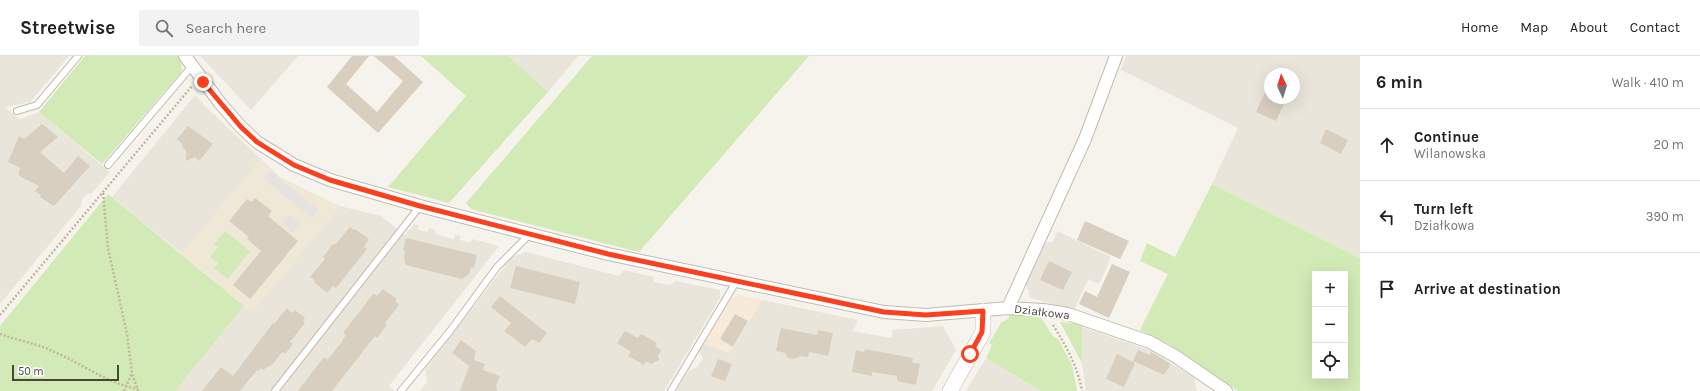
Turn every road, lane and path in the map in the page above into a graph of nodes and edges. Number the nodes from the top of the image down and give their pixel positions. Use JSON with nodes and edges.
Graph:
{"nodes":[{"id":1,"x":78,"y":56,"type":"edge"},
{"id":2,"x":185,"y":56,"type":"edge"},
{"id":3,"x":1116,"y":56,"type":"edge"},
{"id":4,"x":192,"y":66,"type":"junction"},
{"id":5,"x":203,"y":82,"type":"junction"},
{"id":6,"x":17,"y":111,"type":"dead end"},
{"id":7,"x":108,"y":165,"type":"dead end"},
{"id":8,"x":103,"y":193,"type":"junction"},
{"id":9,"x":420,"y":206,"type":"junction"},
{"id":10,"x":530,"y":234,"type":"junction"},
{"id":11,"x":736,"y":282,"type":"junction"},
{"id":12,"x":1008,"y":308,"type":"junction"},
{"id":13,"x":1043,"y":310,"type":"junction"},
{"id":14,"x":983,"y":311,"type":"junction"},
{"id":15,"x":0,"y":316,"type":"edge"},
{"id":16,"x":0,"y":334,"type":"edge"},
{"id":17,"x":132,"y":373,"type":"junction"},
{"id":18,"x":127,"y":387,"type":"junction"},
{"id":19,"x":1220,"y":389,"type":"edge"},
{"id":20,"x":138,"y":390,"type":"edge"},
{"id":21,"x":124,"y":391,"type":"edge"},
{"id":22,"x":275,"y":391,"type":"edge"},
{"id":23,"x":401,"y":391,"type":"edge"},
{"id":24,"x":671,"y":391,"type":"edge"},
{"id":25,"x":950,"y":391,"type":"edge"},
{"id":26,"x":1082,"y":391,"type":"edge"}],
"edges":[{"from":1,"to":6,"type":"lane"},
{"from":2,"to":4,"type":"street","name":"Działkowa"},
{"from":3,"to":12,"type":"street"},
{"from":4,"to":5,"type":"street","name":"Działkowa"},
{"from":4,"to":7,"type":"lane"},
{"from":5,"to":8,"type":"path"},
{"from":5,"to":9,"type":"street","name":"Działkowa"},
{"from":8,"to":15,"type":"path"},
{"from":8,"to":17,"type":"path"},
{"from":9,"to":10,"type":"street","name":"Działkowa"},
{"from":9,"to":22,"type":"lane"},
{"from":10,"to":11,"type":"street","name":"Działkowa"},
{"from":10,"to":23,"type":"lane"},
{"from":11,"to":14,"type":"street","name":"Działkowa"},
{"from":11,"to":24,"type":"lane"},
{"from":12,"to":13,"type":"street","name":"Działkowa"},
{"from":12,"to":14,"type":"street","name":"Działkowa"},
{"from":13,"to":19,"type":"street","name":"Działkowa"},
{"from":13,"to":26,"type":"path"},
{"from":14,"to":25,"type":"street"},
{"from":16,"to":18,"type":"path"},
{"from":17,"to":18,"type":"path"},
{"from":17,"to":20,"type":"path"},
{"from":18,"to":20,"type":"path"},
{"from":18,"to":21,"type":"path"}]}
